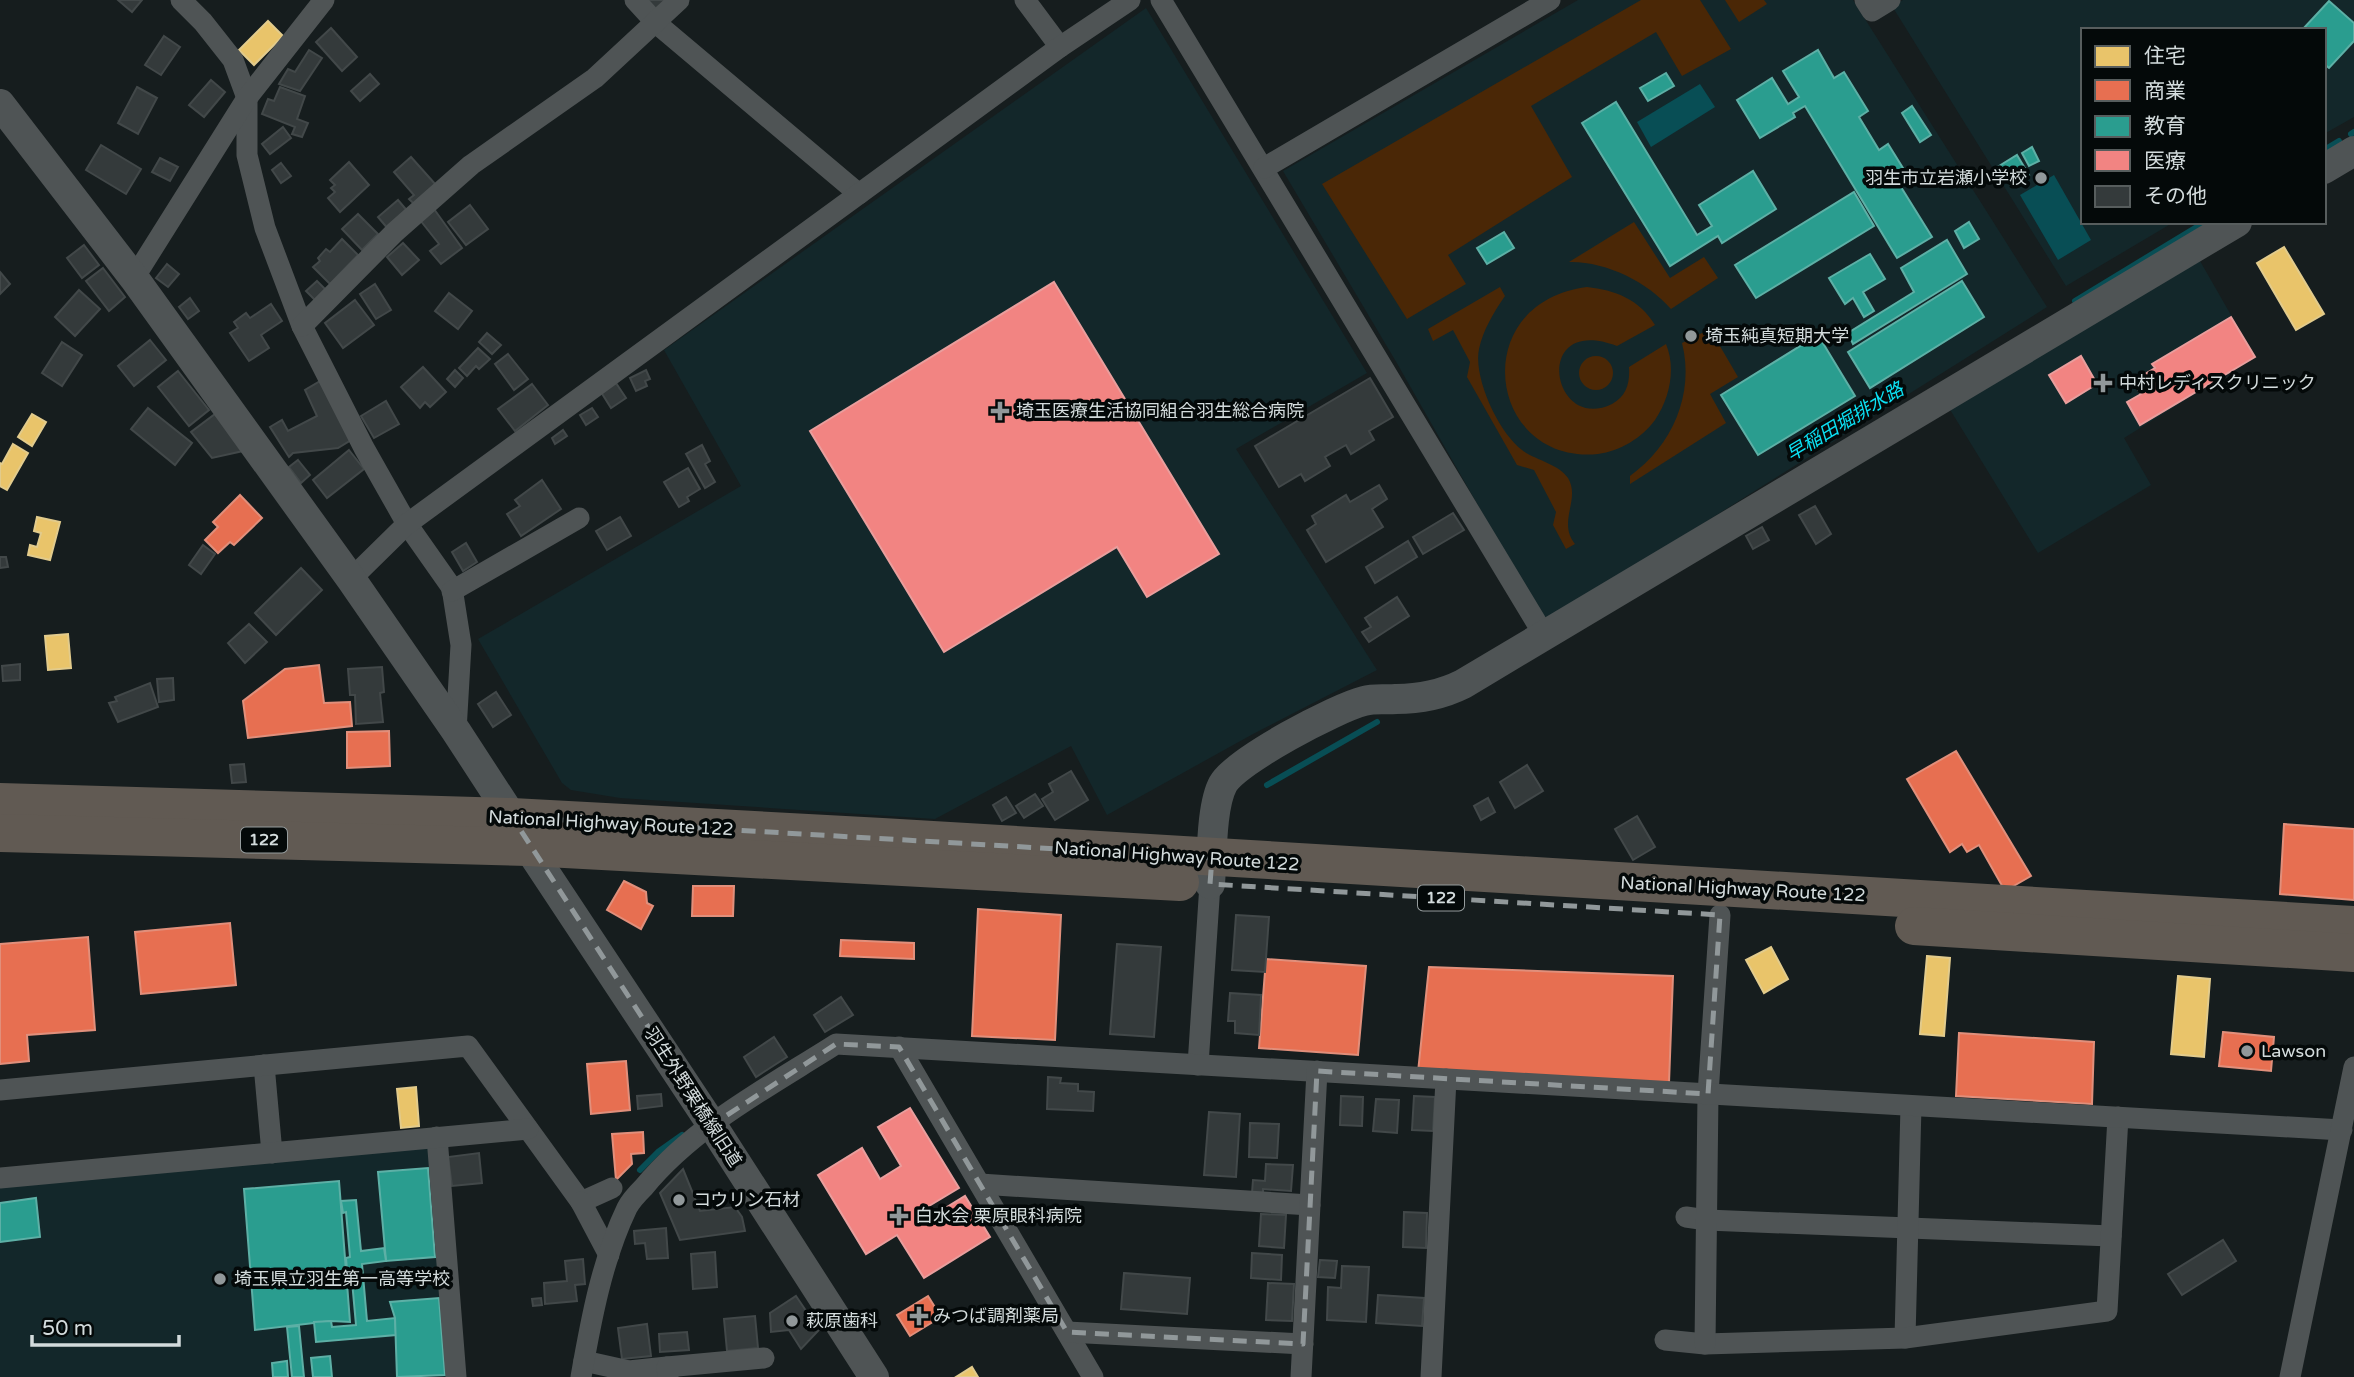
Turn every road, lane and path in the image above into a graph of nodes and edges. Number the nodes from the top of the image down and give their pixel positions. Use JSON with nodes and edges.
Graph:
{"nodes":[{"id":1,"x":181,"y":0,"type":"edge"},
{"id":2,"x":324,"y":0,"type":"edge"},
{"id":3,"x":635,"y":0,"type":"edge"},
{"id":4,"x":679,"y":0,"type":"edge"},
{"id":5,"x":1025,"y":0,"type":"edge"},
{"id":6,"x":1130,"y":0,"type":"edge"},
{"id":7,"x":1161,"y":0,"type":"edge"},
{"id":8,"x":1550,"y":0,"type":"edge"},
{"id":9,"x":1865,"y":0,"type":"edge"},
{"id":10,"x":1890,"y":0,"type":"edge"},
{"id":11,"x":656,"y":23,"type":"junction"},
{"id":12,"x":1060,"y":47,"type":"junction"},
{"id":13,"x":247,"y":98,"type":"junction"},
{"id":14,"x":0,"y":104,"type":"edge"},
{"id":15,"x":2354,"y":151,"type":"edge"},
{"id":16,"x":1264,"y":168,"type":"junction"},
{"id":17,"x":2326,"y":168,"type":"edge"},
{"id":18,"x":859,"y":194,"type":"junction"},
{"id":19,"x":2234,"y":224,"type":"edge"},
{"id":20,"x":134,"y":278,"type":"junction"},
{"id":21,"x":302,"y":326,"type":"junction"},
{"id":22,"x":579,"y":518,"type":"dead end"},
{"id":23,"x":407,"y":524,"type":"junction"},
{"id":24,"x":351,"y":579,"type":"junction"},
{"id":25,"x":452,"y":591,"type":"junction"},
{"id":26,"x":1544,"y":635,"type":"junction"},
{"id":27,"x":456,"y":732,"type":"junction"},
{"id":28,"x":0,"y":802,"type":"edge"},
{"id":29,"x":520,"y":832,"type":"junction"},
{"id":30,"x":0,"y":833,"type":"edge"},
{"id":31,"x":1211,"y":871,"type":"junction"},
{"id":32,"x":1720,"y":915,"type":"junction"},
{"id":33,"x":2354,"y":925,"type":"edge"},
{"id":34,"x":2354,"y":953,"type":"edge"},
{"id":35,"x":899,"y":1047,"type":"junction"},
{"id":36,"x":264,"y":1065,"type":"junction"},
{"id":37,"x":1198,"y":1065,"type":"junction"},
{"id":38,"x":2354,"y":1067,"type":"edge"},
{"id":39,"x":1317,"y":1072,"type":"junction"},
{"id":40,"x":1446,"y":1079,"type":"junction"},
{"id":41,"x":0,"y":1090,"type":"edge"},
{"id":42,"x":1708,"y":1094,"type":"junction"},
{"id":43,"x":1911,"y":1105,"type":"junction"},
{"id":44,"x":2118,"y":1118,"type":"junction"},
{"id":45,"x":712,"y":1125,"type":"junction"},
{"id":46,"x":528,"y":1129,"type":"junction"},
{"id":47,"x":2342,"y":1130,"type":"junction"},
{"id":48,"x":437,"y":1137,"type":"junction"},
{"id":49,"x":272,"y":1153,"type":"junction"},
{"id":50,"x":0,"y":1178,"type":"edge"},
{"id":51,"x":980,"y":1184,"type":"junction"},
{"id":52,"x":612,"y":1188,"type":"dead end"},
{"id":53,"x":581,"y":1202,"type":"junction"},
{"id":54,"x":1310,"y":1205,"type":"junction"},
{"id":55,"x":1696,"y":1219,"type":"junction"},
{"id":56,"x":1908,"y":1229,"type":"junction"},
{"id":57,"x":2111,"y":1236,"type":"junction"},
{"id":58,"x":609,"y":1255,"type":"junction"},
{"id":59,"x":1067,"y":1332,"type":"junction"},
{"id":60,"x":1905,"y":1338,"type":"junction"},
{"id":61,"x":1665,"y":1340,"type":"dead end"},
{"id":62,"x":1705,"y":1344,"type":"junction"},
{"id":63,"x":1303,"y":1345,"type":"junction"},
{"id":64,"x":764,"y":1358,"type":"dead end"},
{"id":65,"x":582,"y":1369,"type":"edge"},
{"id":66,"x":668,"y":1372,"type":"edge"},
{"id":67,"x":456,"y":1377,"type":"edge"},
{"id":68,"x":874,"y":1377,"type":"edge"},
{"id":69,"x":1093,"y":1377,"type":"edge"},
{"id":70,"x":1301,"y":1377,"type":"edge"},
{"id":71,"x":1431,"y":1377,"type":"edge"},
{"id":72,"x":2290,"y":1377,"type":"edge"}],
"edges":[{"from":1,"to":13,"type":"street"},
{"from":2,"to":13,"type":"street"},
{"from":3,"to":11,"type":"street"},
{"from":4,"to":11,"type":"street"},
{"from":5,"to":12,"type":"street"},
{"from":6,"to":12,"type":"street"},
{"from":7,"to":16,"type":"street"},
{"from":8,"to":16,"type":"street"},
{"from":9,"to":10,"type":"street"},
{"from":11,"to":18,"type":"street"},
{"from":11,"to":21,"type":"street"},
{"from":12,"to":18,"type":"street"},
{"from":13,"to":20,"type":"street"},
{"from":13,"to":21,"type":"street"},
{"from":14,"to":20,"type":"street","name":"羽生外野栗橋線旧道"},
{"from":15,"to":17,"type":"street"},
{"from":16,"to":26,"type":"street"},
{"from":18,"to":23,"type":"street"},
{"from":19,"to":26,"type":"street"},
{"from":20,"to":24,"type":"street","name":"羽生外野栗橋線旧道"},
{"from":21,"to":23,"type":"street"},
{"from":22,"to":25,"type":"street"},
{"from":23,"to":24,"type":"street"},
{"from":23,"to":25,"type":"street"},
{"from":24,"to":27,"type":"street","name":"羽生外野栗橋線旧道"},
{"from":25,"to":27,"type":"street"},
{"from":26,"to":31,"type":"street"},
{"from":27,"to":29,"type":"street","name":"羽生外野栗橋線旧道"},
{"from":28,"to":29,"type":"highway","name":"National Highway Route 122","number":"122"},
{"from":29,"to":30,"type":"highway","name":"National Highway Route 122","number":"122"},
{"from":29,"to":31,"type":"highway","name":"National Highway Route 122","number":"122"},
{"from":29,"to":45,"type":"street","name":"羽生外野栗橋線旧道"},
{"from":31,"to":32,"type":"highway","name":"National Highway Route 122","number":"122"},
{"from":31,"to":33,"type":"highway","name":"National Highway Route 122","number":"122"},
{"from":31,"to":37,"type":"street"},
{"from":32,"to":34,"type":"highway","name":"National Highway Route 122","number":"122"},
{"from":32,"to":42,"type":"street"},
{"from":35,"to":37,"type":"street"},
{"from":35,"to":45,"type":"street"},
{"from":35,"to":51,"type":"street"},
{"from":36,"to":41,"type":"street"},
{"from":36,"to":46,"type":"street"},
{"from":36,"to":49,"type":"street"},
{"from":37,"to":39,"type":"street"},
{"from":38,"to":47,"type":"street"},
{"from":39,"to":40,"type":"street"},
{"from":39,"to":54,"type":"street"},
{"from":40,"to":42,"type":"street"},
{"from":40,"to":71,"type":"street"},
{"from":42,"to":43,"type":"street"},
{"from":42,"to":55,"type":"street"},
{"from":43,"to":44,"type":"street"},
{"from":43,"to":56,"type":"street"},
{"from":44,"to":47,"type":"street"},
{"from":44,"to":57,"type":"street"},
{"from":45,"to":58,"type":"street"},
{"from":45,"to":68,"type":"street","name":"羽生外野栗橋線旧道"},
{"from":46,"to":48,"type":"street"},
{"from":46,"to":53,"type":"street"},
{"from":47,"to":72,"type":"street"},
{"from":48,"to":49,"type":"street"},
{"from":48,"to":67,"type":"street"},
{"from":49,"to":50,"type":"street"},
{"from":51,"to":54,"type":"street"},
{"from":51,"to":59,"type":"street"},
{"from":52,"to":53,"type":"street"},
{"from":53,"to":58,"type":"street"},
{"from":54,"to":63,"type":"street"},
{"from":55,"to":56,"type":"street"},
{"from":55,"to":62,"type":"street"},
{"from":56,"to":57,"type":"street"},
{"from":56,"to":60,"type":"street"},
{"from":57,"to":60,"type":"street"},
{"from":58,"to":65,"type":"street"},
{"from":59,"to":63,"type":"street"},
{"from":59,"to":69,"type":"street"},
{"from":60,"to":62,"type":"street"},
{"from":61,"to":62,"type":"street"},
{"from":63,"to":70,"type":"street"},
{"from":64,"to":66,"type":"street"},
{"from":65,"to":66,"type":"street"}]}
